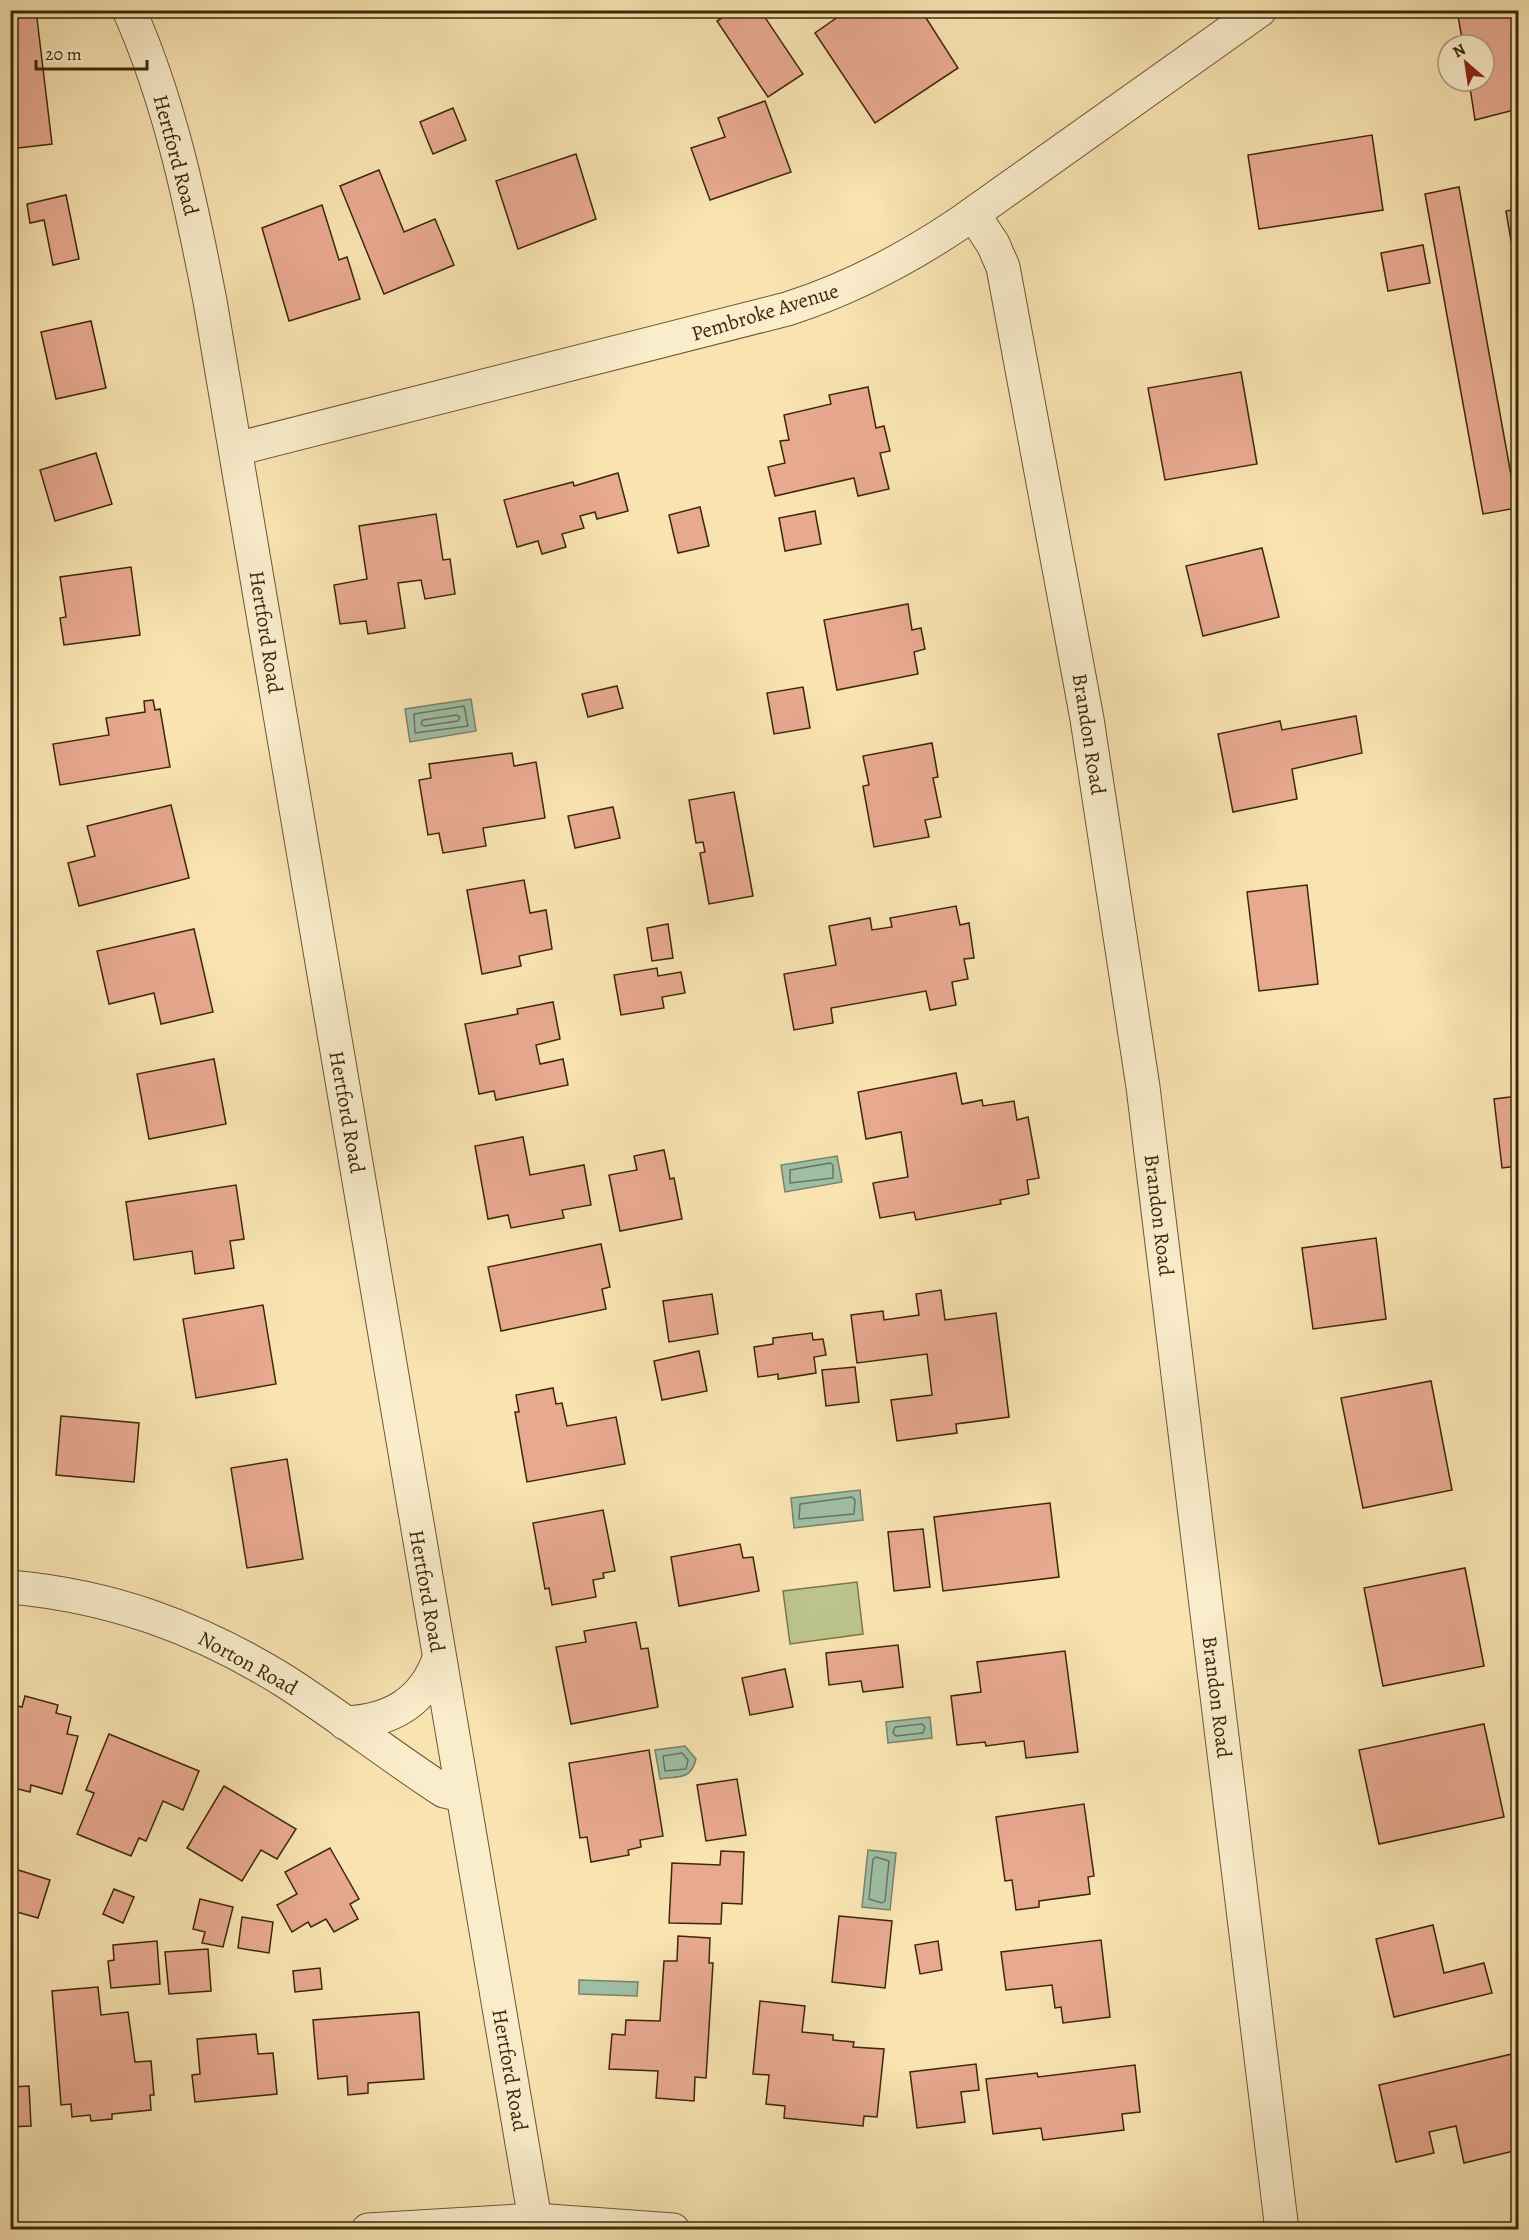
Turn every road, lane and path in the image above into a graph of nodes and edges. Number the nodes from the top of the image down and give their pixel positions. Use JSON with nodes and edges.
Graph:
{"nodes":[{"id":1,"x":129,"y":10,"type":"edge"},
{"id":2,"x":1260,"y":10,"type":"edge"},
{"id":3,"x":973,"y":214,"type":"junction"},
{"id":4,"x":236,"y":449,"type":"junction"},
{"id":5,"x":10,"y":1587,"type":"edge"},
{"id":6,"x":439,"y":1659,"type":"junction"},
{"id":7,"x":345,"y":1723,"type":"junction"},
{"id":8,"x":461,"y":1795,"type":"junction"},
{"id":9,"x":535,"y":2220,"type":"junction"},
{"id":10,"x":368,"y":2229,"type":"edge"},
{"id":11,"x":673,"y":2229,"type":"edge"},
{"id":12,"x":1282,"y":2229,"type":"edge"}],
"edges":[{"from":1,"to":4,"type":"street","name":"Hertford Road"},
{"from":2,"to":3,"type":"street","name":"Pembroke Avenue"},
{"from":3,"to":4,"type":"street","name":"Pembroke Avenue"},
{"from":3,"to":12,"type":"street","name":"Brandon Road"},
{"from":4,"to":6,"type":"street","name":"Hertford Road"},
{"from":5,"to":7,"type":"street","name":"Norton Road"},
{"from":6,"to":7,"type":"street"},
{"from":6,"to":8,"type":"street","name":"Hertford Road"},
{"from":7,"to":8,"type":"street","name":"Norton Road"},
{"from":8,"to":9,"type":"street","name":"Hertford Road"},
{"from":9,"to":10,"type":"street"},
{"from":9,"to":11,"type":"street"}]}
